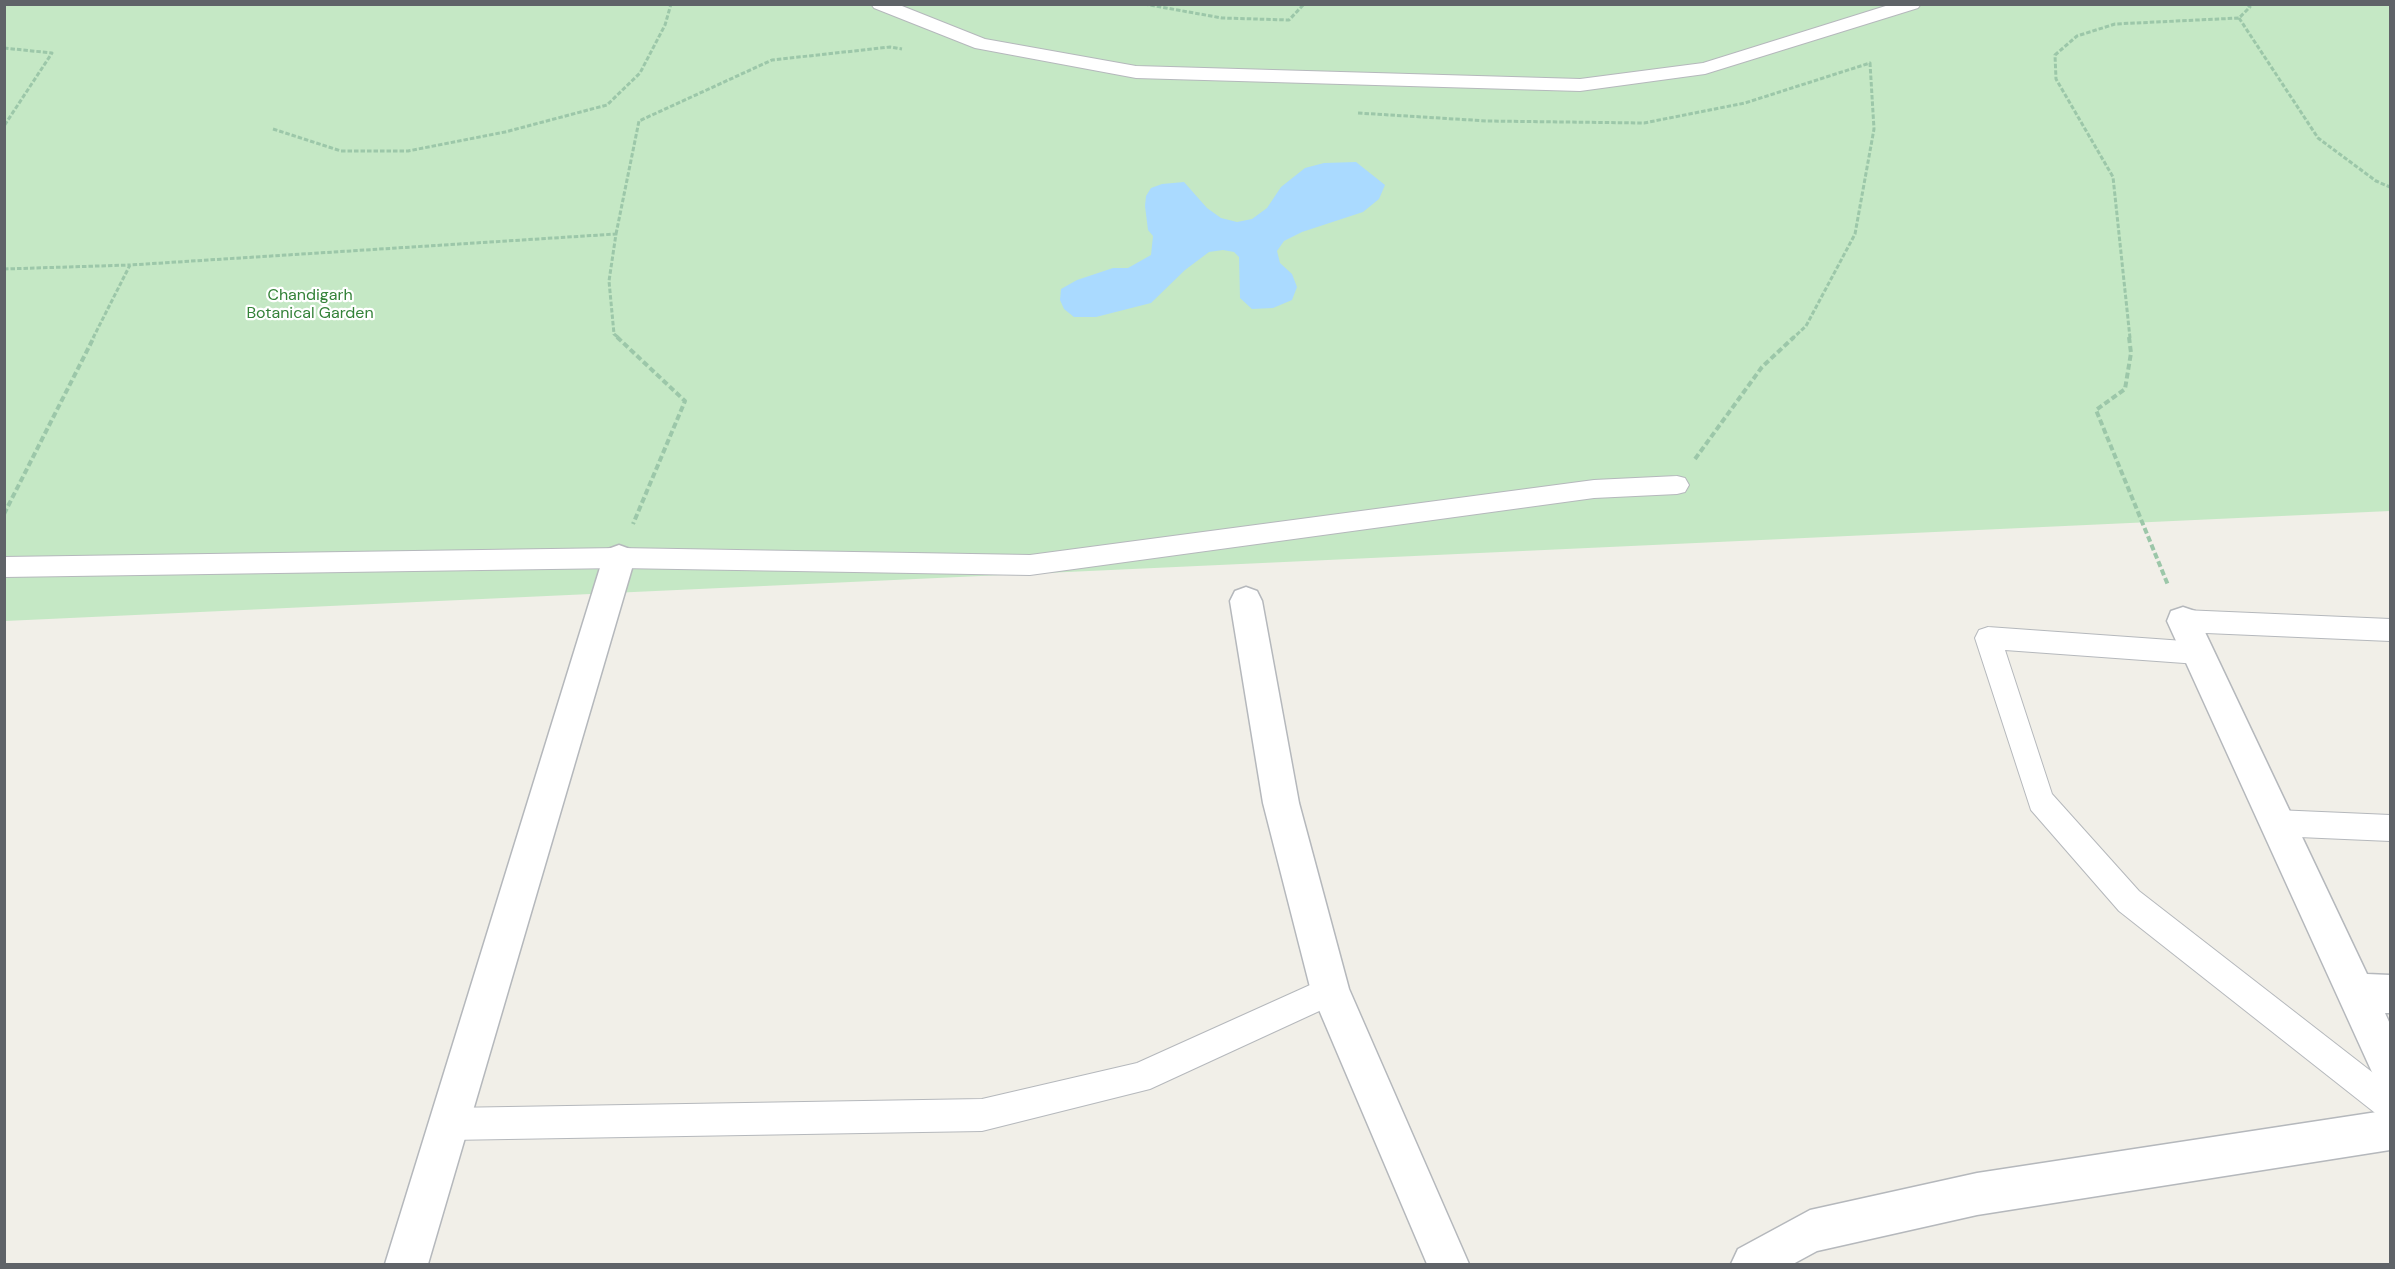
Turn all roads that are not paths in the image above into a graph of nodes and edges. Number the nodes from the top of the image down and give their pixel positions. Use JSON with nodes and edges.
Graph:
{"nodes":[{"id":1,"x":880,"y":4,"type":"edge"},
{"id":2,"x":1912,"y":4,"type":"edge"},
{"id":3,"x":1677,"y":484,"type":"road end"},
{"id":4,"x":619,"y":558,"type":"junction"},
{"id":5,"x":4,"y":567,"type":"edge"},
{"id":6,"x":1246,"y":601,"type":"dead end"},
{"id":7,"x":2183,"y":621,"type":"joint"},
{"id":8,"x":2391,"y":630,"type":"edge"},
{"id":9,"x":2198,"y":653,"type":"junction"},
{"id":10,"x":2277,"y":822,"type":"junction"},
{"id":11,"x":2391,"y":828,"type":"edge"},
{"id":12,"x":1330,"y":991,"type":"junction"},
{"id":13,"x":2373,"y":993,"type":"edge"},
{"id":14,"x":2391,"y":1067,"type":"edge"},
{"id":15,"x":2391,"y":1105,"type":"edge"},
{"id":16,"x":449,"y":1124,"type":"junction"},
{"id":17,"x":2391,"y":1130,"type":"edge"},
{"id":18,"x":406,"y":1264,"type":"edge"},
{"id":19,"x":1448,"y":1264,"type":"edge"},
{"id":20,"x":1753,"y":1264,"type":"edge"}],
"edges":[{"from":1,"to":2,"type":"lane"},
{"from":3,"to":4,"type":"lane"},
{"from":4,"to":5,"type":"lane"},
{"from":4,"to":16,"type":"street"},
{"from":6,"to":12,"type":"street"},
{"from":7,"to":8,"type":"lane"},
{"from":7,"to":9,"type":"street"},
{"from":9,"to":10,"type":"street"},
{"from":9,"to":15,"type":"lane"},
{"from":10,"to":11,"type":"lane"},
{"from":10,"to":13,"type":"street"},
{"from":12,"to":16,"type":"lane"},
{"from":12,"to":19,"type":"street"},
{"from":13,"to":14,"type":"street"},
{"from":16,"to":18,"type":"street"},
{"from":17,"to":20,"type":"street"}]}
